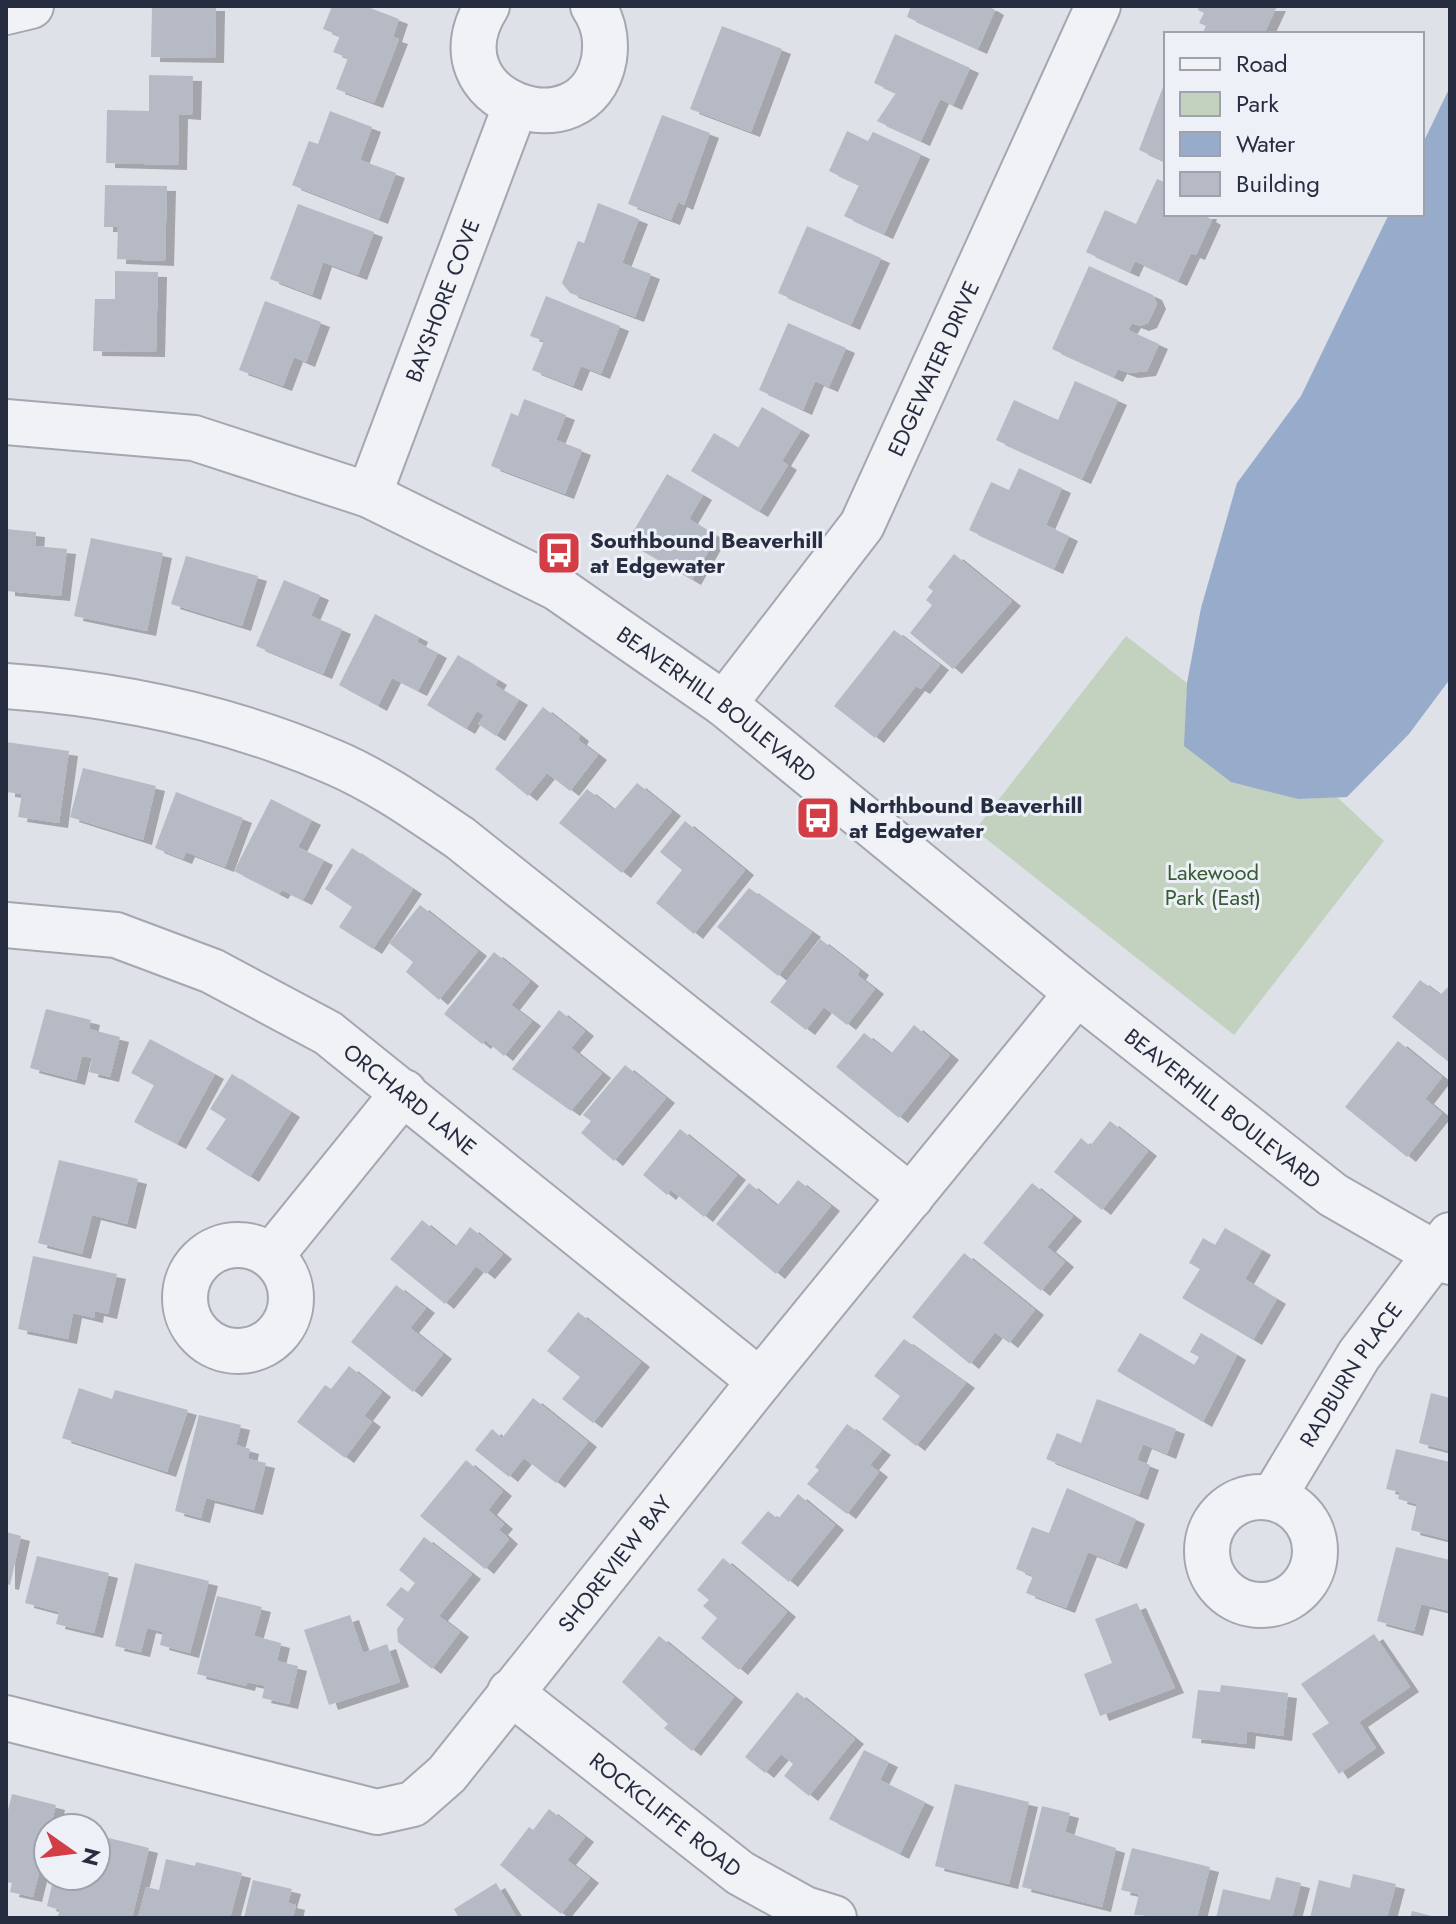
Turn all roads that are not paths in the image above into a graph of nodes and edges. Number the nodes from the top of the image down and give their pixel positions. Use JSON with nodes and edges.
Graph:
{"nodes":[{"id":1,"x":31,"y":6,"type":"edge"},
{"id":2,"x":487,"y":6,"type":"edge"},
{"id":3,"x":593,"y":6,"type":"edge"},
{"id":4,"x":1098,"y":6,"type":"edge"},
{"id":5,"x":6,"y":12,"type":"edge"},
{"id":6,"x":515,"y":107,"type":"junction"},
{"id":7,"x":6,"y":422,"type":"edge"},
{"id":8,"x":369,"y":495,"type":"junction"},
{"id":9,"x":6,"y":686,"type":"edge"},
{"id":10,"x":724,"y":704,"type":"junction"},
{"id":11,"x":6,"y":925,"type":"edge"},
{"id":12,"x":1077,"y":993,"type":"junction"},
{"id":13,"x":404,"y":1092,"type":"junction"},
{"id":14,"x":911,"y":1197,"type":"junction"},
{"id":15,"x":1445,"y":1250,"type":"edge"},
{"id":16,"x":271,"y":1256,"type":"dead end"},
{"id":17,"x":760,"y":1381,"type":"junction"},
{"id":18,"x":1273,"y":1498,"type":"dead end"},
{"id":19,"x":510,"y":1692,"type":"junction"},
{"id":20,"x":6,"y":1718,"type":"edge"},
{"id":21,"x":834,"y":1918,"type":"edge"}],
"edges":[{"from":1,"to":5,"type":"street"},
{"from":2,"to":6,"type":"street"},
{"from":3,"to":6,"type":"street"},
{"from":4,"to":10,"type":"street","name":"EDGEWATER DRIVE"},
{"from":6,"to":8,"type":"street","name":"BAYSHORE COVE"},
{"from":7,"to":8,"type":"street","name":"BEAVERHILL BOULEVARD"},
{"from":8,"to":10,"type":"street","name":"BEAVERHILL BOULEVARD"},
{"from":9,"to":14,"type":"street"},
{"from":10,"to":12,"type":"street","name":"BEAVERHILL BOULEVARD"},
{"from":11,"to":13,"type":"street","name":"ORCHARD LANE"},
{"from":12,"to":14,"type":"street","name":"SHOREVIEW BAY"},
{"from":12,"to":15,"type":"street","name":"BEAVERHILL BOULEVARD"},
{"from":13,"to":16,"type":"street"},
{"from":13,"to":17,"type":"street","name":"ORCHARD LANE"},
{"from":14,"to":17,"type":"street","name":"SHOREVIEW BAY"},
{"from":15,"to":18,"type":"street","name":"RADBURN PLACE"},
{"from":17,"to":19,"type":"street","name":"SHOREVIEW BAY"},
{"from":19,"to":20,"type":"street","name":"SHOREVIEW BAY"},
{"from":19,"to":21,"type":"street","name":"ROCKCLIFFE ROAD"}]}
